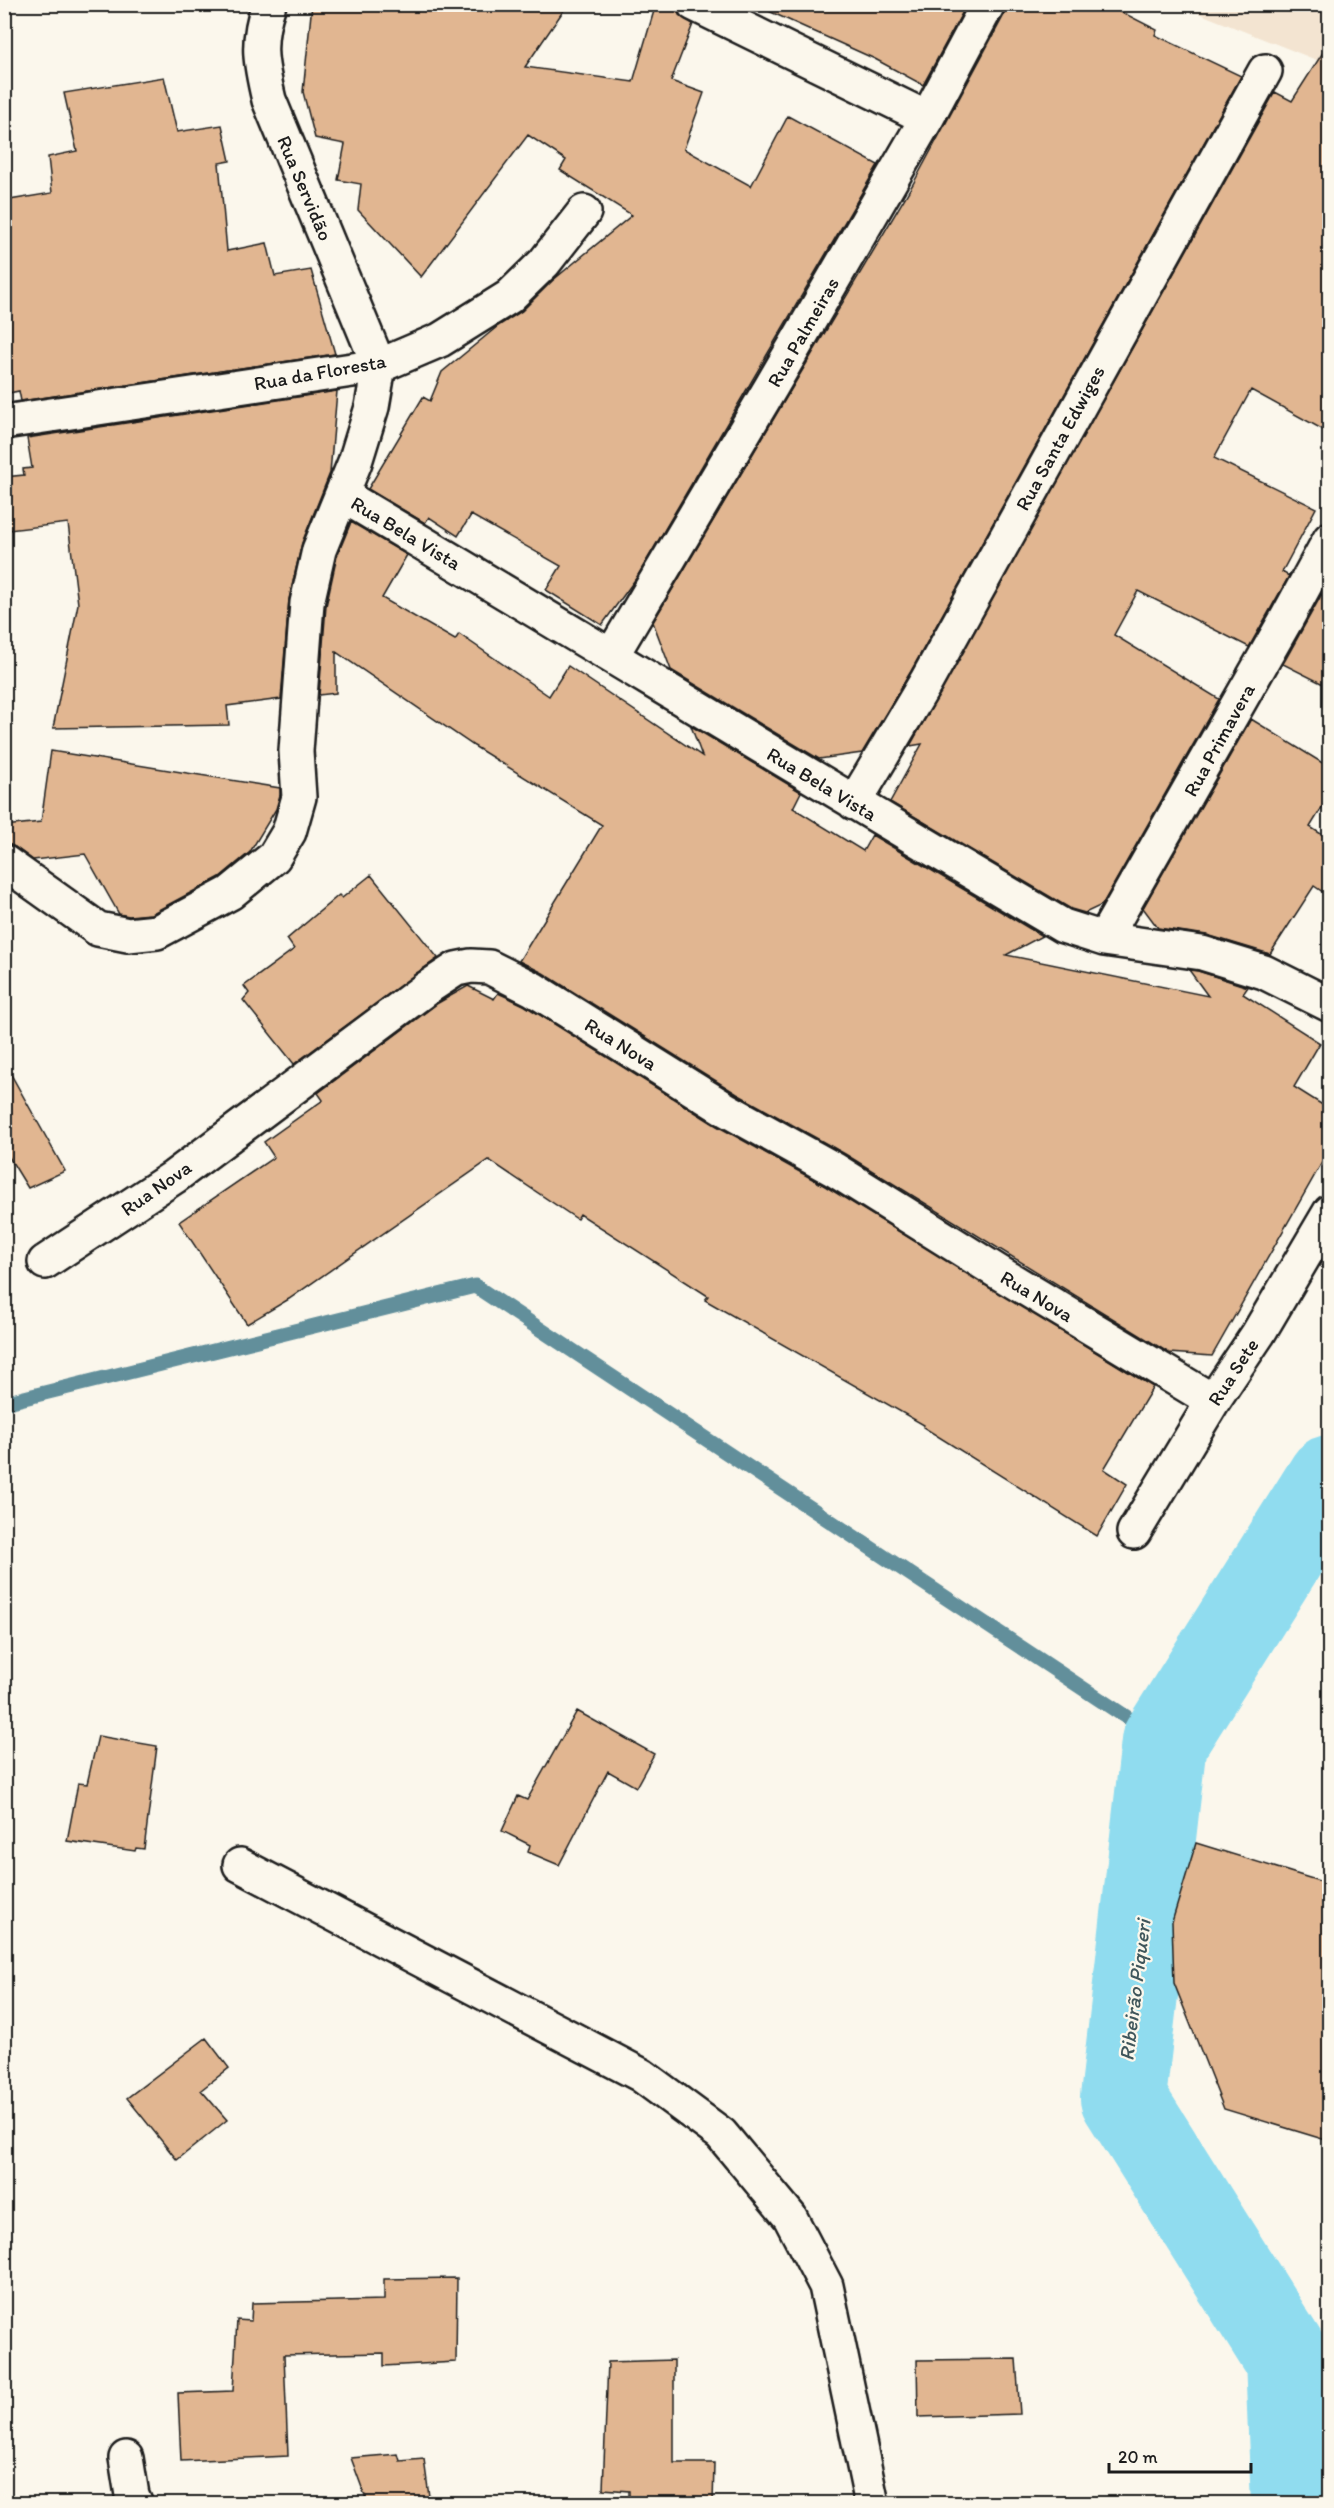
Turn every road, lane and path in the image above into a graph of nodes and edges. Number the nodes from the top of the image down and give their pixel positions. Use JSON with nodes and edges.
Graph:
{"nodes":[{"id":1,"x":269,"y":4,"type":"edge"},
{"id":2,"x":693,"y":4,"type":"edge"},
{"id":3,"x":987,"y":6,"type":"edge"},
{"id":4,"x":1265,"y":71,"type":"dead end"},
{"id":5,"x":927,"y":118,"type":"junction"},
{"id":6,"x":584,"y":212,"type":"dead end"},
{"id":7,"x":379,"y":366,"type":"junction"},
{"id":8,"x":4,"y":422,"type":"edge"},
{"id":9,"x":342,"y":495,"type":"junction"},
{"id":10,"x":1329,"y":538,"type":"edge"},
{"id":11,"x":612,"y":655,"type":"junction"},
{"id":12,"x":854,"y":803,"type":"junction"},
{"id":13,"x":4,"y":862,"type":"edge"},
{"id":14,"x":1104,"y":939,"type":"junction"},
{"id":15,"x":1329,"y":1005,"type":"edge"},
{"id":16,"x":1329,"y":1212,"type":"edge"},
{"id":17,"x":45,"y":1262,"type":"dead end"},
{"id":18,"x":1214,"y":1401,"type":"junction"},
{"id":19,"x":1134,"y":1532,"type":"dead end"},
{"id":20,"x":240,"y":1865,"type":"dead end"},
{"id":21,"x":126,"y":2458,"type":"dead end"},
{"id":22,"x":136,"y":2504,"type":"edge"},
{"id":23,"x":872,"y":2504,"type":"edge"}],
"edges":[{"from":1,"to":7,"type":"street","name":"Rua Servidão"},
{"from":2,"to":5,"type":"street"},
{"from":3,"to":5,"type":"street","name":"Rua Palmeiras"},
{"from":4,"to":12,"type":"street","name":"Rua Santa Edwiges"},
{"from":5,"to":11,"type":"street","name":"Rua Palmeiras"},
{"from":6,"to":7,"type":"street","name":"Rua da Floresta"},
{"from":7,"to":8,"type":"street","name":"Rua da Floresta"},
{"from":7,"to":9,"type":"street"},
{"from":9,"to":11,"type":"street","name":"Rua Bela Vista"},
{"from":9,"to":13,"type":"street"},
{"from":10,"to":14,"type":"street","name":"Rua Primavera"},
{"from":11,"to":12,"type":"street","name":"Rua Bela Vista"},
{"from":12,"to":14,"type":"street","name":"Rua Bela Vista"},
{"from":14,"to":15,"type":"street","name":"Rua Bela Vista"},
{"from":16,"to":18,"type":"street","name":"Rua Sete"},
{"from":17,"to":18,"type":"street","name":"Rua Nova"},
{"from":18,"to":19,"type":"street","name":"Rua Sete"},
{"from":20,"to":23,"type":"street"},
{"from":21,"to":22,"type":"street"}]}
